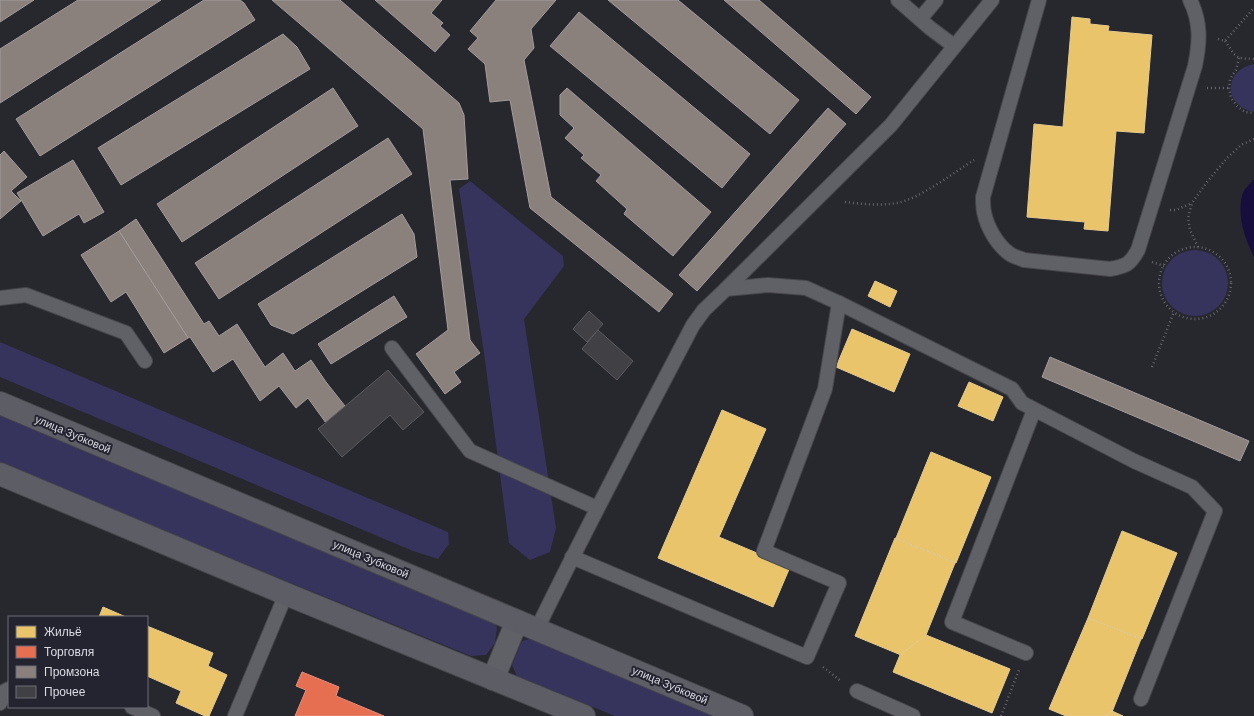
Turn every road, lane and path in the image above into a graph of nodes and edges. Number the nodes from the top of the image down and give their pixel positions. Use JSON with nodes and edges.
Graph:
{"nodes":[{"id":1,"x":898,"y":0,"type":"edge"},
{"id":2,"x":936,"y":0,"type":"edge"},
{"id":3,"x":992,"y":0,"type":"edge"},
{"id":4,"x":1039,"y":0,"type":"edge"},
{"id":5,"x":1190,"y":0,"type":"edge"},
{"id":6,"x":1254,"y":8,"type":"edge"},
{"id":7,"x":920,"y":19,"type":"junction"},
{"id":8,"x":1216,"y":39,"type":"dead end"},
{"id":9,"x":1225,"y":41,"type":"junction"},
{"id":10,"x":954,"y":46,"type":"junction"},
{"id":11,"x":1239,"y":58,"type":"junction"},
{"id":12,"x":1254,"y":59,"type":"edge"},
{"id":13,"x":1254,"y":113,"type":"edge"},
{"id":14,"x":1254,"y":139,"type":"edge"},
{"id":15,"x":998,"y":144,"type":"junction"},
{"id":16,"x":845,"y":202,"type":"dead end"},
{"id":17,"x":1198,"y":247,"type":"junction"},
{"id":18,"x":726,"y":289,"type":"junction"},
{"id":19,"x":0,"y":298,"type":"edge"},
{"id":20,"x":839,"y":303,"type":"junction"},
{"id":21,"x":1174,"y":312,"type":"junction"},
{"id":22,"x":392,"y":348,"type":"dead end"},
{"id":23,"x":145,"y":361,"type":"dead end"},
{"id":24,"x":1152,"y":366,"type":"dead end"},
{"id":25,"x":0,"y":403,"type":"edge"},
{"id":26,"x":1034,"y":410,"type":"junction"},
{"id":27,"x":0,"y":474,"type":"edge"},
{"id":28,"x":597,"y":508,"type":"junction"},
{"id":29,"x":572,"y":557,"type":"junction"},
{"id":30,"x":286,"y":594,"type":"junction"},
{"id":31,"x":518,"y":620,"type":"junction"},
{"id":32,"x":538,"y":629,"type":"junction"},
{"id":33,"x":1026,"y":653,"type":"joint"},
{"id":34,"x":807,"y":657,"type":"junction"},
{"id":35,"x":493,"y":679,"type":"junction"},
{"id":36,"x":856,"y":691,"type":"joint"},
{"id":37,"x":1141,"y":699,"type":"dead end"},
{"id":38,"x":134,"y":708,"type":"edge"},
{"id":39,"x":153,"y":716,"type":"edge"},
{"id":40,"x":235,"y":716,"type":"edge"},
{"id":41,"x":584,"y":716,"type":"edge"},
{"id":42,"x":742,"y":716,"type":"edge"},
{"id":43,"x":913,"y":716,"type":"edge"},
{"id":44,"x":1001,"y":716,"type":"edge"}],
"edges":[{"from":1,"to":7,"type":"lane"},
{"from":2,"to":7,"type":"lane"},
{"from":3,"to":10,"type":"lane"},
{"from":4,"to":15,"type":"lane"},
{"from":5,"to":15,"type":"lane"},
{"from":6,"to":9,"type":"path"},
{"from":7,"to":10,"type":"lane"},
{"from":8,"to":9,"type":"path"},
{"from":9,"to":11,"type":"path"},
{"from":10,"to":18,"type":"lane"},
{"from":11,"to":12,"type":"path"},
{"from":11,"to":13,"type":"path"},
{"from":14,"to":17,"type":"path"},
{"from":15,"to":16,"type":"path"},
{"from":17,"to":21,"type":"path"},
{"from":17,"to":21,"type":"path"},
{"from":18,"to":20,"type":"lane"},
{"from":18,"to":28,"type":"lane"},
{"from":19,"to":23,"type":"lane"},
{"from":20,"to":26,"type":"lane"},
{"from":20,"to":34,"type":"lane"},
{"from":21,"to":24,"type":"path"},
{"from":22,"to":28,"type":"lane"},
{"from":25,"to":31,"type":"main road","name":"улица Зубковой"},
{"from":26,"to":33,"type":"lane"},
{"from":26,"to":37,"type":"lane"},
{"from":27,"to":30,"type":"main road"},
{"from":28,"to":29,"type":"lane"},
{"from":29,"to":32,"type":"lane"},
{"from":29,"to":34,"type":"lane"},
{"from":30,"to":35,"type":"main road"},
{"from":30,"to":40,"type":"lane"},
{"from":31,"to":32,"type":"main road","name":"улица Зубковой"},
{"from":31,"to":35,"type":"street"},
{"from":32,"to":42,"type":"main road","name":"улица Зубковой"},
{"from":33,"to":44,"type":"path"},
{"from":34,"to":36,"type":"path"},
{"from":35,"to":41,"type":"main road"},
{"from":36,"to":43,"type":"lane"},
{"from":38,"to":39,"type":"lane"}]}
